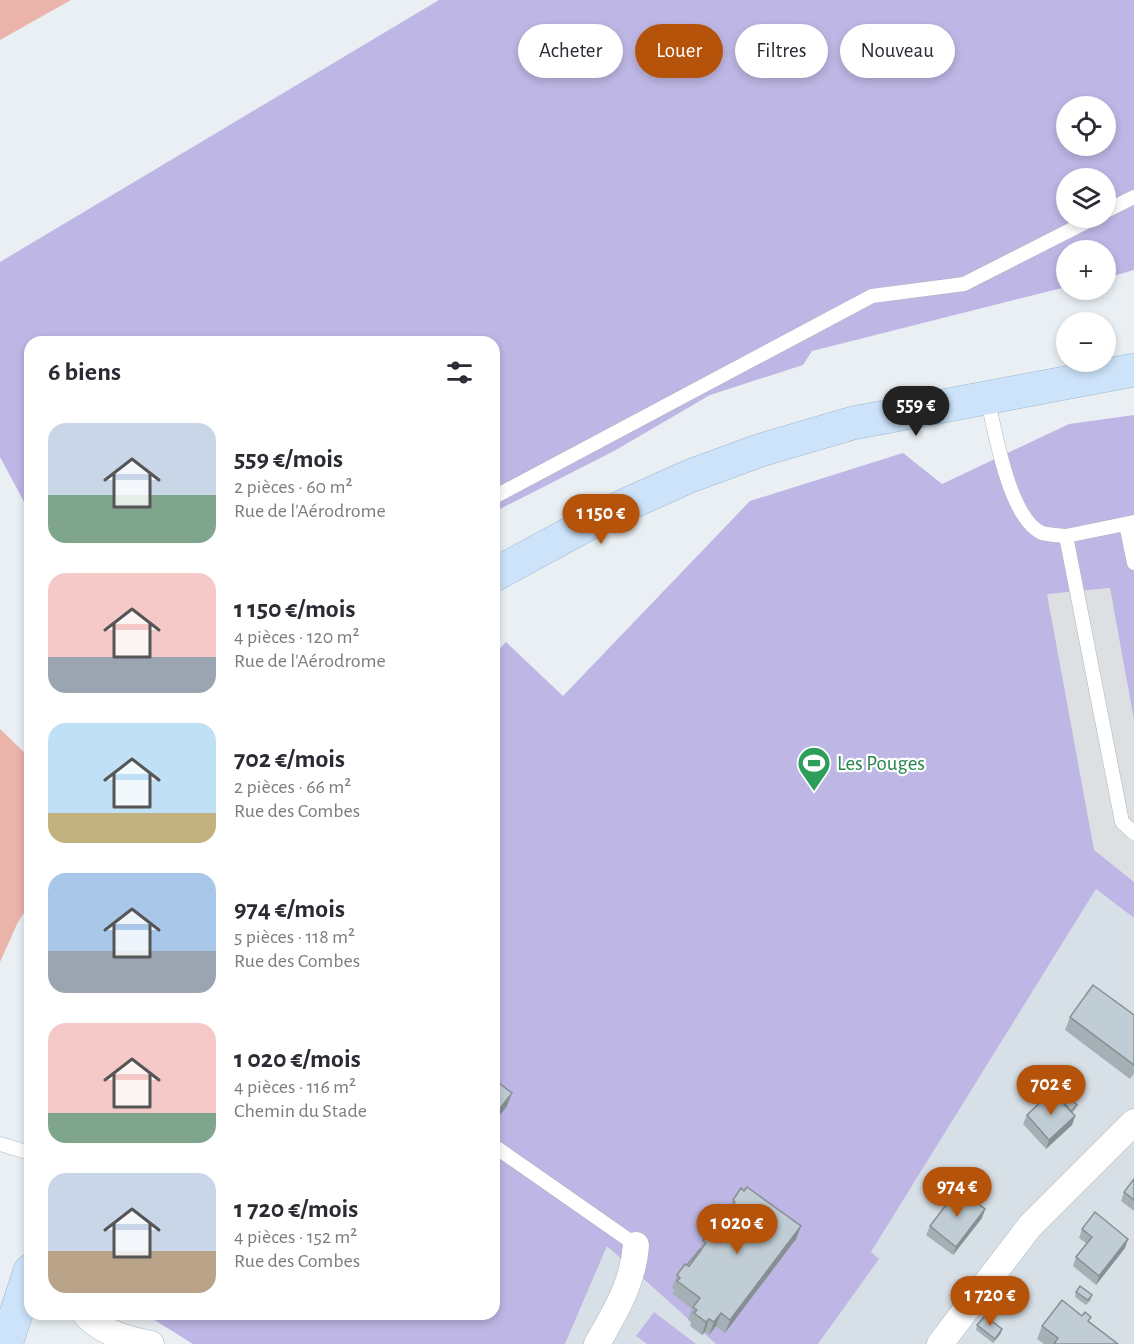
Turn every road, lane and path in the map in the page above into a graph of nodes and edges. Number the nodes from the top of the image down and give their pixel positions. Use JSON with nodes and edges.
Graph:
{"nodes":[{"id":1,"x":1134,"y":197,"type":"edge"},
{"id":2,"x":1116,"y":206,"type":"edge"},
{"id":3,"x":1074,"y":228,"type":"edge"},
{"id":4,"x":1134,"y":370,"type":"edge"},
{"id":5,"x":987,"y":397,"type":"junction"},
{"id":6,"x":500,"y":494,"type":"edge"},
{"id":7,"x":1130,"y":523,"type":"edge"},
{"id":8,"x":1066,"y":536,"type":"junction"},
{"id":9,"x":1134,"y":563,"type":"edge"},
{"id":10,"x":500,"y":572,"type":"edge"},
{"id":11,"x":1134,"y":833,"type":"edge"},
{"id":12,"x":1134,"y":1122,"type":"edge"},
{"id":13,"x":0,"y":1144,"type":"edge"},
{"id":14,"x":500,"y":1150,"type":"edge"},
{"id":15,"x":24,"y":1151,"type":"edge"},
{"id":16,"x":636,"y":1245,"type":"joint"},
{"id":17,"x":24,"y":1289,"type":"edge"},
{"id":18,"x":90,"y":1320,"type":"edge"},
{"id":19,"x":945,"y":1342,"type":"edge"},
{"id":20,"x":6,"y":1344,"type":"edge"},
{"id":21,"x":151,"y":1344,"type":"edge"},
{"id":22,"x":597,"y":1344,"type":"edge"}],
"edges":[{"from":1,"to":2,"type":"lane"},
{"from":3,"to":6,"type":"lane"},
{"from":4,"to":5,"type":"street"},
{"from":5,"to":8,"type":"lane"},
{"from":5,"to":10,"type":"street"},
{"from":7,"to":8,"type":"lane"},
{"from":7,"to":9,"type":"lane"},
{"from":8,"to":11,"type":"lane"},
{"from":12,"to":19,"type":"street"},
{"from":13,"to":15,"type":"lane"},
{"from":14,"to":16,"type":"lane"},
{"from":16,"to":22,"type":"street"},
{"from":17,"to":20,"type":"street"},
{"from":18,"to":21,"type":"street"}]}
